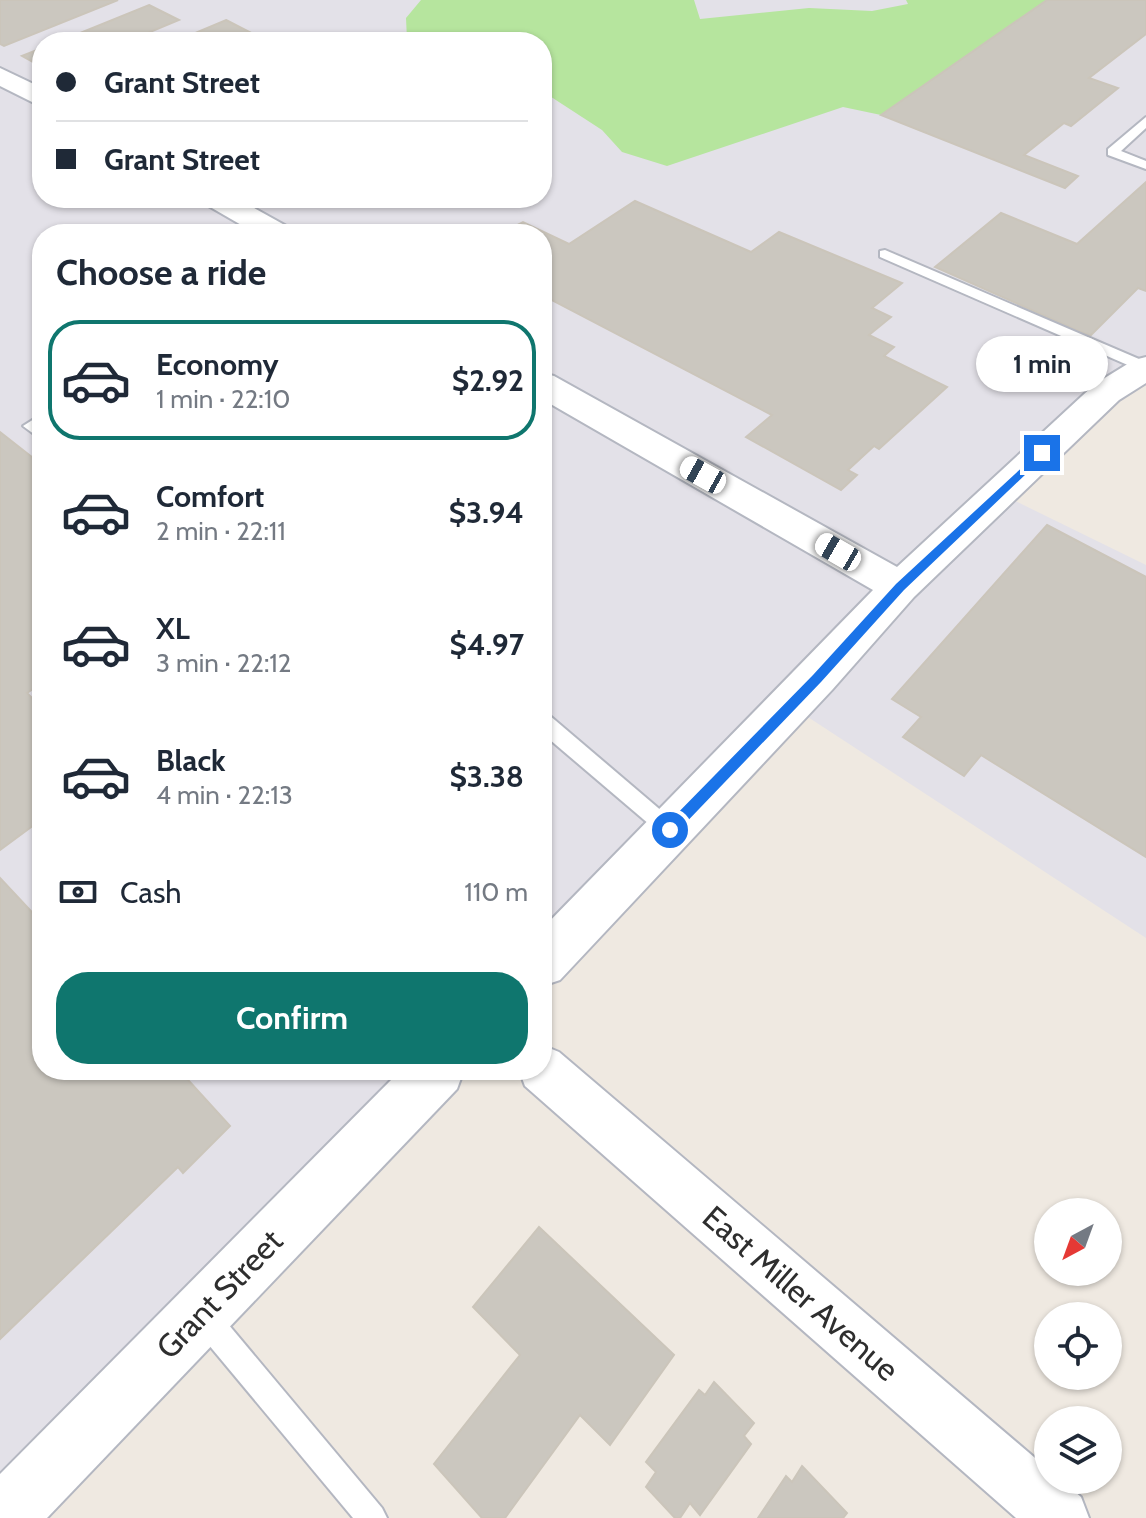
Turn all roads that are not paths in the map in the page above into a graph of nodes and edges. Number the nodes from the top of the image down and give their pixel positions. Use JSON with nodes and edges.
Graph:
{"nodes":[{"id":1,"x":0,"y":76,"type":"edge"},
{"id":2,"x":32,"y":94,"type":"edge"},
{"id":3,"x":1146,"y":121,"type":"edge"},
{"id":4,"x":1146,"y":165,"type":"edge"},
{"id":5,"x":233,"y":208,"type":"edge"},
{"id":6,"x":261,"y":224,"type":"edge"},
{"id":7,"x":885,"y":254,"type":"dead end"},
{"id":8,"x":1146,"y":368,"type":"edge"},
{"id":9,"x":552,"y":390,"type":"edge"},
{"id":10,"x":900,"y":587,"type":"junction"},
{"id":11,"x":552,"y":730,"type":"edge"},
{"id":12,"x":670,"y":830,"type":"junction"},
{"id":13,"x":552,"y":953,"type":"edge"},
{"id":14,"x":552,"y":1078,"type":"edge"},
{"id":15,"x":428,"y":1080,"type":"edge"},
{"id":16,"x":200,"y":1313,"type":"junction"},
{"id":17,"x":2,"y":1518,"type":"edge"},
{"id":18,"x":372,"y":1518,"type":"edge"},
{"id":19,"x":1060,"y":1518,"type":"edge"}],
"edges":[{"from":1,"to":2,"type":"street"},
{"from":3,"to":4,"type":"lane"},
{"from":5,"to":6,"type":"street"},
{"from":7,"to":8,"type":"lane"},
{"from":8,"to":10,"type":"street"},
{"from":9,"to":10,"type":"street"},
{"from":10,"to":12,"type":"street"},
{"from":11,"to":12,"type":"lane"},
{"from":12,"to":13,"type":"street"},
{"from":14,"to":19,"type":"street","name":"East Miller Avenue"},
{"from":15,"to":16,"type":"street","name":"Grant Street"},
{"from":16,"to":17,"type":"street","name":"Grant Street"},
{"from":16,"to":18,"type":"lane"}]}
